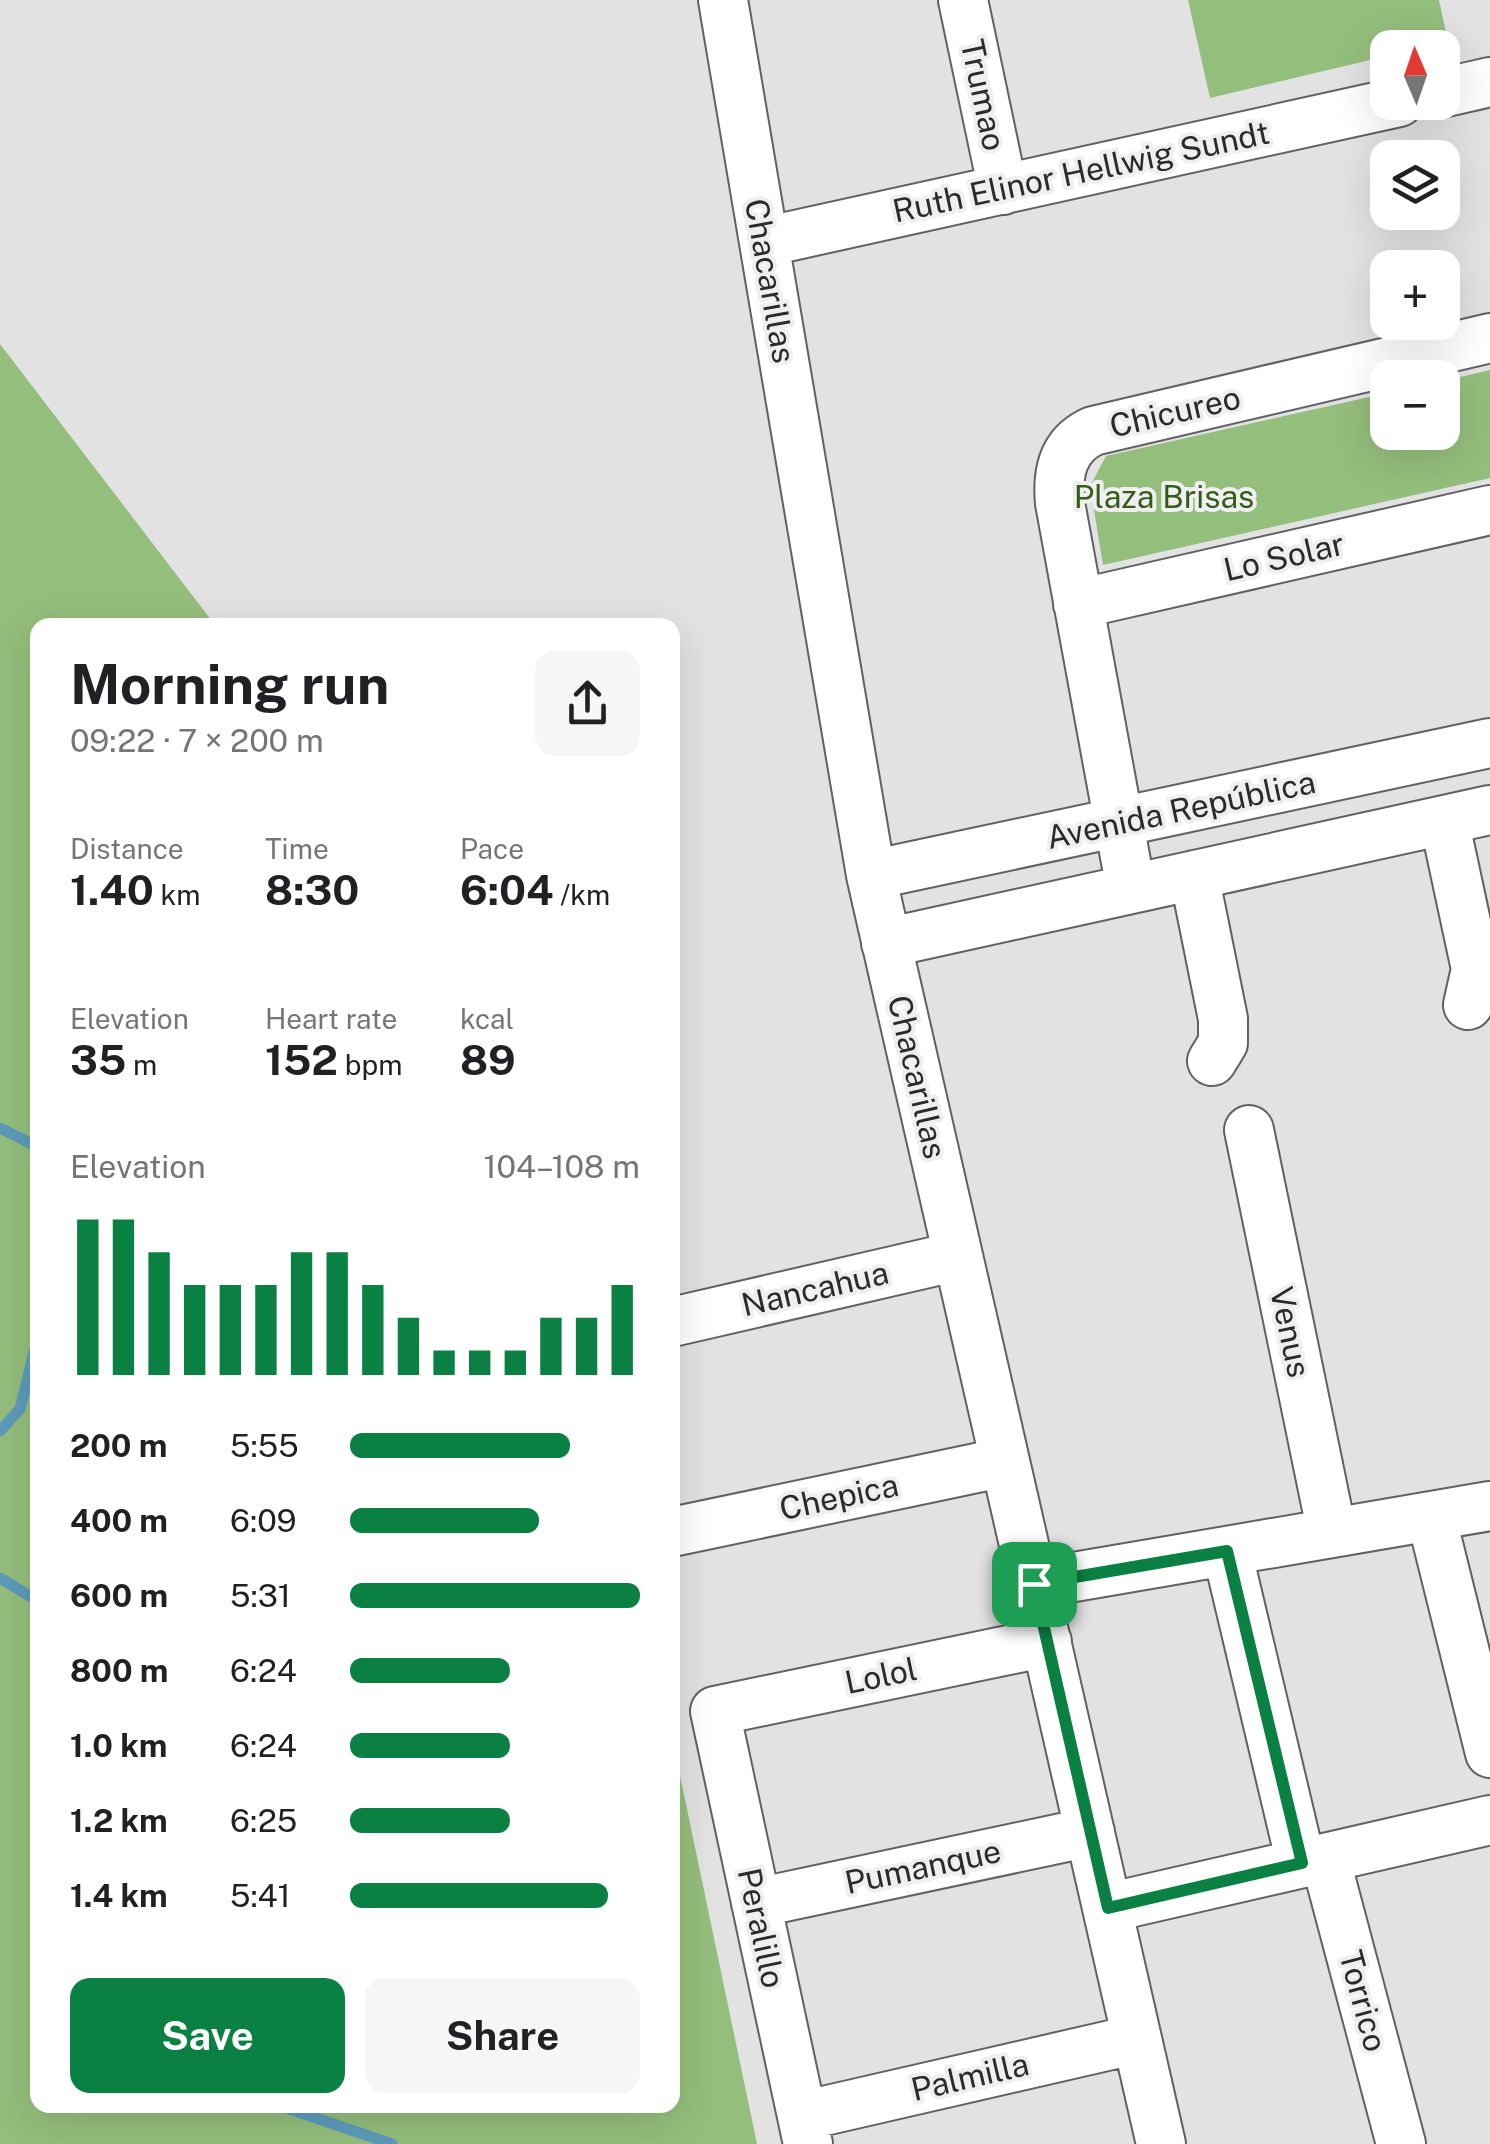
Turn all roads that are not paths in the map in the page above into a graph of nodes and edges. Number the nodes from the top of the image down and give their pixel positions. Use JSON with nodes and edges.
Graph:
{"nodes":[{"id":1,"x":724,"y":0,"type":"edge"},
{"id":2,"x":963,"y":0,"type":"edge"},
{"id":3,"x":1490,"y":82,"type":"edge"},
{"id":4,"x":1460,"y":89,"type":"edge"},
{"id":5,"x":1370,"y":108,"type":"edge"},
{"id":6,"x":1003,"y":190,"type":"junction"},
{"id":7,"x":764,"y":242,"type":"junction"},
{"id":8,"x":1490,"y":338,"type":"edge"},
{"id":9,"x":1490,"y":510,"type":"edge"},
{"id":10,"x":1078,"y":604,"type":"junction"},
{"id":11,"x":1490,"y":743,"type":"edge"},
{"id":12,"x":1490,"y":810,"type":"edge"},
{"id":13,"x":1444,"y":820,"type":"junction"},
{"id":14,"x":1118,"y":823,"type":"junction"},
{"id":15,"x":871,"y":875,"type":"junction"},
{"id":16,"x":1194,"y":875,"type":"junction"},
{"id":17,"x":1130,"y":889,"type":"junction"},
{"id":18,"x":886,"y":943,"type":"junction"},
{"id":19,"x":1468,"y":1005,"type":"dead end"},
{"id":20,"x":1212,"y":1061,"type":"dead end"},
{"id":21,"x":1249,"y":1130,"type":"dead end"},
{"id":22,"x":958,"y":1256,"type":"junction"},
{"id":23,"x":680,"y":1320,"type":"edge"},
{"id":24,"x":1005,"y":1462,"type":"junction"},
{"id":25,"x":1490,"y":1506,"type":"edge"},
{"id":26,"x":1431,"y":1516,"type":"junction"},
{"id":27,"x":680,"y":1530,"type":"edge"},
{"id":28,"x":1332,"y":1534,"type":"junction"},
{"id":29,"x":1227,"y":1551,"type":"junction"},
{"id":30,"x":1034,"y":1584,"type":"junction"},
{"id":31,"x":1047,"y":1642,"type":"junction"},
{"id":32,"x":715,"y":1711,"type":"joint"},
{"id":33,"x":1490,"y":1754,"type":"edge"},
{"id":34,"x":1490,"y":1820,"type":"edge"},
{"id":35,"x":1090,"y":1832,"type":"junction"},
{"id":36,"x":1313,"y":1861,"type":"junction"},
{"id":37,"x":756,"y":1903,"type":"junction"},
{"id":38,"x":1108,"y":1908,"type":"junction"},
{"id":39,"x":1137,"y":2039,"type":"junction"},
{"id":40,"x":805,"y":2130,"type":"edge"},
{"id":41,"x":1162,"y":2144,"type":"edge"},
{"id":42,"x":1401,"y":2144,"type":"edge"}],
"edges":[{"from":1,"to":7,"type":"street","name":"Chacarillas"},
{"from":2,"to":6,"type":"street","name":"Trumao"},
{"from":3,"to":4,"type":"street"},
{"from":5,"to":6,"type":"street","name":"Ruth Elinor Hellwig Sundt"},
{"from":6,"to":7,"type":"street","name":"Ruth Elinor Hellwig Sundt"},
{"from":7,"to":15,"type":"street","name":"Chacarillas"},
{"from":8,"to":10,"type":"street","name":"Chicureo"},
{"from":9,"to":10,"type":"street","name":"Lo Solar"},
{"from":10,"to":14,"type":"street","name":"Chicureo"},
{"from":11,"to":14,"type":"street","name":"Avenida República"},
{"from":12,"to":13,"type":"street","name":"Avenida República"},
{"from":13,"to":16,"type":"street","name":"Avenida República"},
{"from":13,"to":19,"type":"street"},
{"from":14,"to":15,"type":"street","name":"Avenida República"},
{"from":14,"to":17,"type":"street","name":"Chicureo"},
{"from":15,"to":18,"type":"street","name":"Chacarillas"},
{"from":16,"to":17,"type":"street","name":"Avenida República"},
{"from":16,"to":20,"type":"street"},
{"from":17,"to":18,"type":"street","name":"Avenida República"},
{"from":18,"to":22,"type":"street","name":"Chacarillas"},
{"from":21,"to":28,"type":"street","name":"Venus"},
{"from":22,"to":23,"type":"street","name":"Nancahua"},
{"from":22,"to":24,"type":"street","name":"Chacarillas"},
{"from":24,"to":27,"type":"street","name":"Chepica"},
{"from":24,"to":30,"type":"street","name":"Chacarillas"},
{"from":25,"to":26,"type":"street"},
{"from":26,"to":28,"type":"street"},
{"from":26,"to":33,"type":"street"},
{"from":28,"to":29,"type":"street"},
{"from":29,"to":30,"type":"street"},
{"from":29,"to":36,"type":"street","name":"Torrico"},
{"from":30,"to":31,"type":"street","name":"Chacarillas"},
{"from":31,"to":32,"type":"street","name":"Lolol"},
{"from":31,"to":35,"type":"street","name":"Chacarillas"},
{"from":32,"to":37,"type":"street","name":"Peralillo"},
{"from":34,"to":36,"type":"street"},
{"from":35,"to":37,"type":"street","name":"Pumanque"},
{"from":35,"to":38,"type":"street","name":"Chacarillas"},
{"from":36,"to":38,"type":"street"},
{"from":36,"to":42,"type":"street","name":"Torrico"},
{"from":37,"to":40,"type":"street","name":"Peralillo"},
{"from":38,"to":39,"type":"street","name":"Chacarillas"},
{"from":39,"to":40,"type":"street","name":"Palmilla"},
{"from":39,"to":41,"type":"street","name":"Chacarillas"}]}
